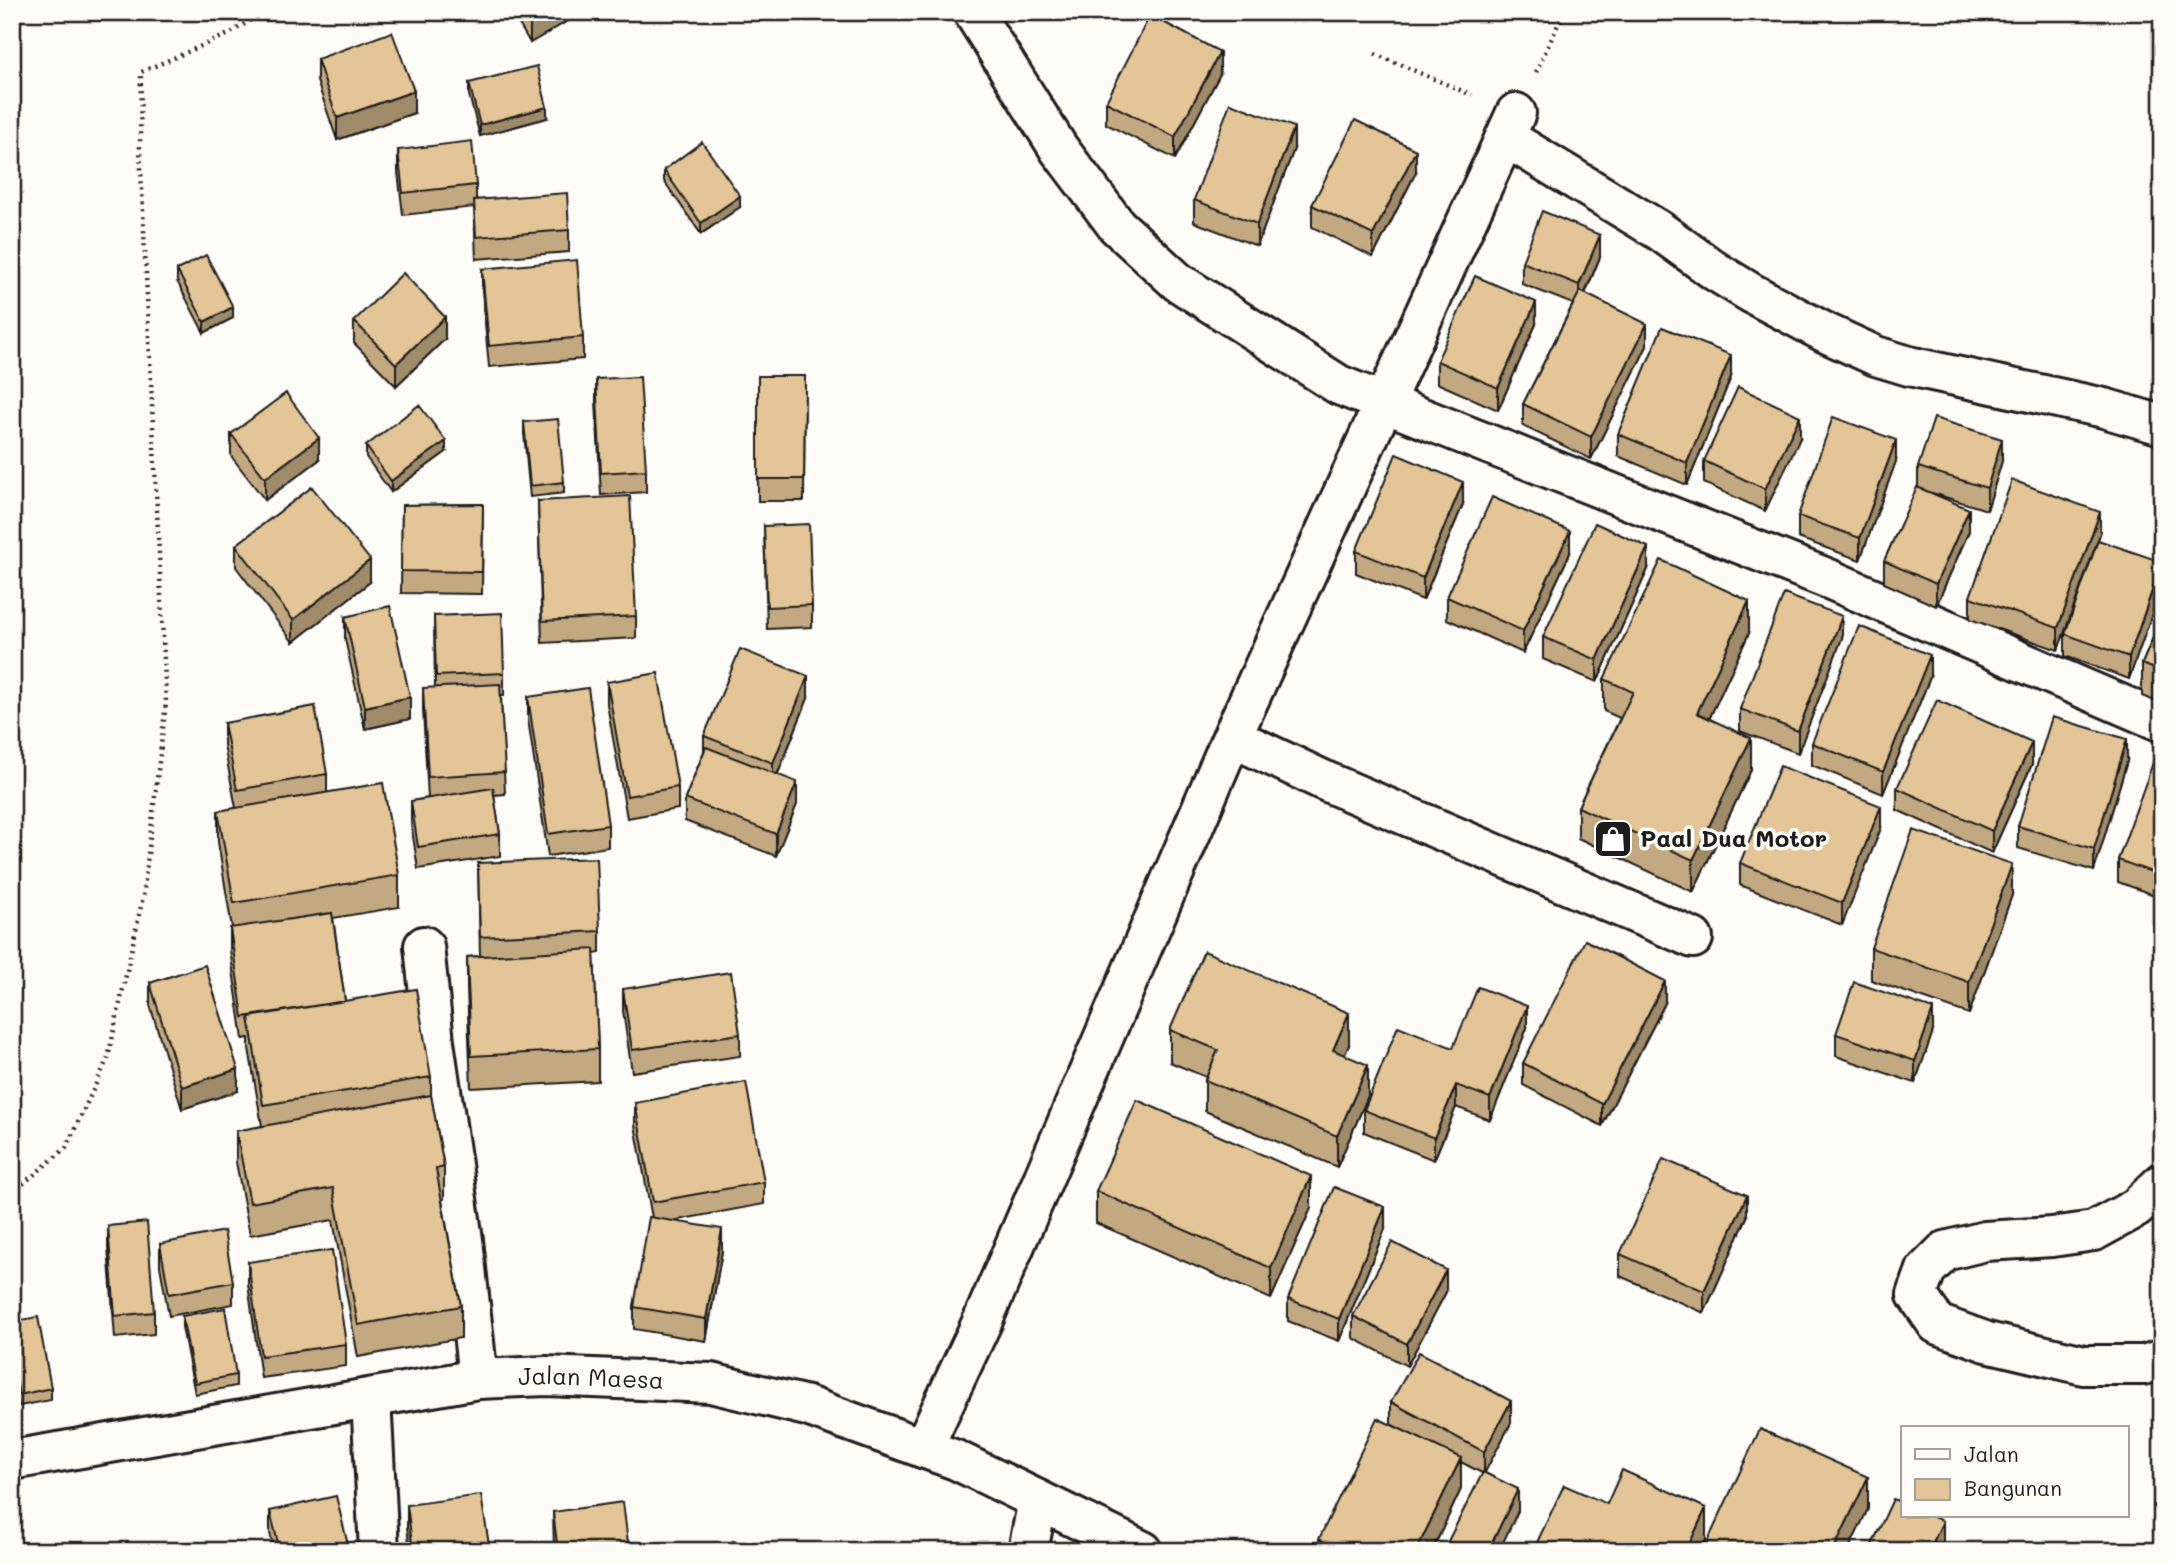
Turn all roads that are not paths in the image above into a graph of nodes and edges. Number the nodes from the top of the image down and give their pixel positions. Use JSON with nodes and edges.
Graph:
{"nodes":[{"id":1,"x":973,"y":12,"type":"edge"},
{"id":2,"x":1386,"y":403,"type":"junction"},
{"id":3,"x":2162,"y":425,"type":"edge"},
{"id":4,"x":2162,"y":722,"type":"edge"},
{"id":5,"x":1232,"y":737,"type":"junction"},
{"id":6,"x":1693,"y":938,"type":"dead end"},
{"id":7,"x":424,"y":946,"type":"dead end"},
{"id":8,"x":2162,"y":1183,"type":"edge"},
{"id":9,"x":2162,"y":1359,"type":"edge"},
{"id":10,"x":478,"y":1379,"type":"junction"},
{"id":11,"x":370,"y":1398,"type":"junction"},
{"id":12,"x":923,"y":1448,"type":"junction"},
{"id":13,"x":12,"y":1460,"type":"edge"},
{"id":14,"x":1038,"y":1500,"type":"junction"},
{"id":15,"x":379,"y":1551,"type":"edge"},
{"id":16,"x":1028,"y":1551,"type":"edge"},
{"id":17,"x":1143,"y":1551,"type":"edge"}],
"edges":[{"from":1,"to":2,"type":"street"},
{"from":2,"to":3,"type":"street"},
{"from":2,"to":4,"type":"street"},
{"from":2,"to":5,"type":"street"},
{"from":5,"to":6,"type":"street"},
{"from":5,"to":12,"type":"street"},
{"from":7,"to":10,"type":"street"},
{"from":8,"to":9,"type":"street"},
{"from":10,"to":11,"type":"street","name":"Jalan Maesa"},
{"from":10,"to":12,"type":"street","name":"Jalan Maesa"},
{"from":11,"to":13,"type":"street","name":"Jalan Maesa"},
{"from":11,"to":15,"type":"street"},
{"from":12,"to":14,"type":"street","name":"Jalan Maesa"},
{"from":14,"to":16,"type":"street"},
{"from":14,"to":17,"type":"street","name":"Jalan Maesa"}]}
